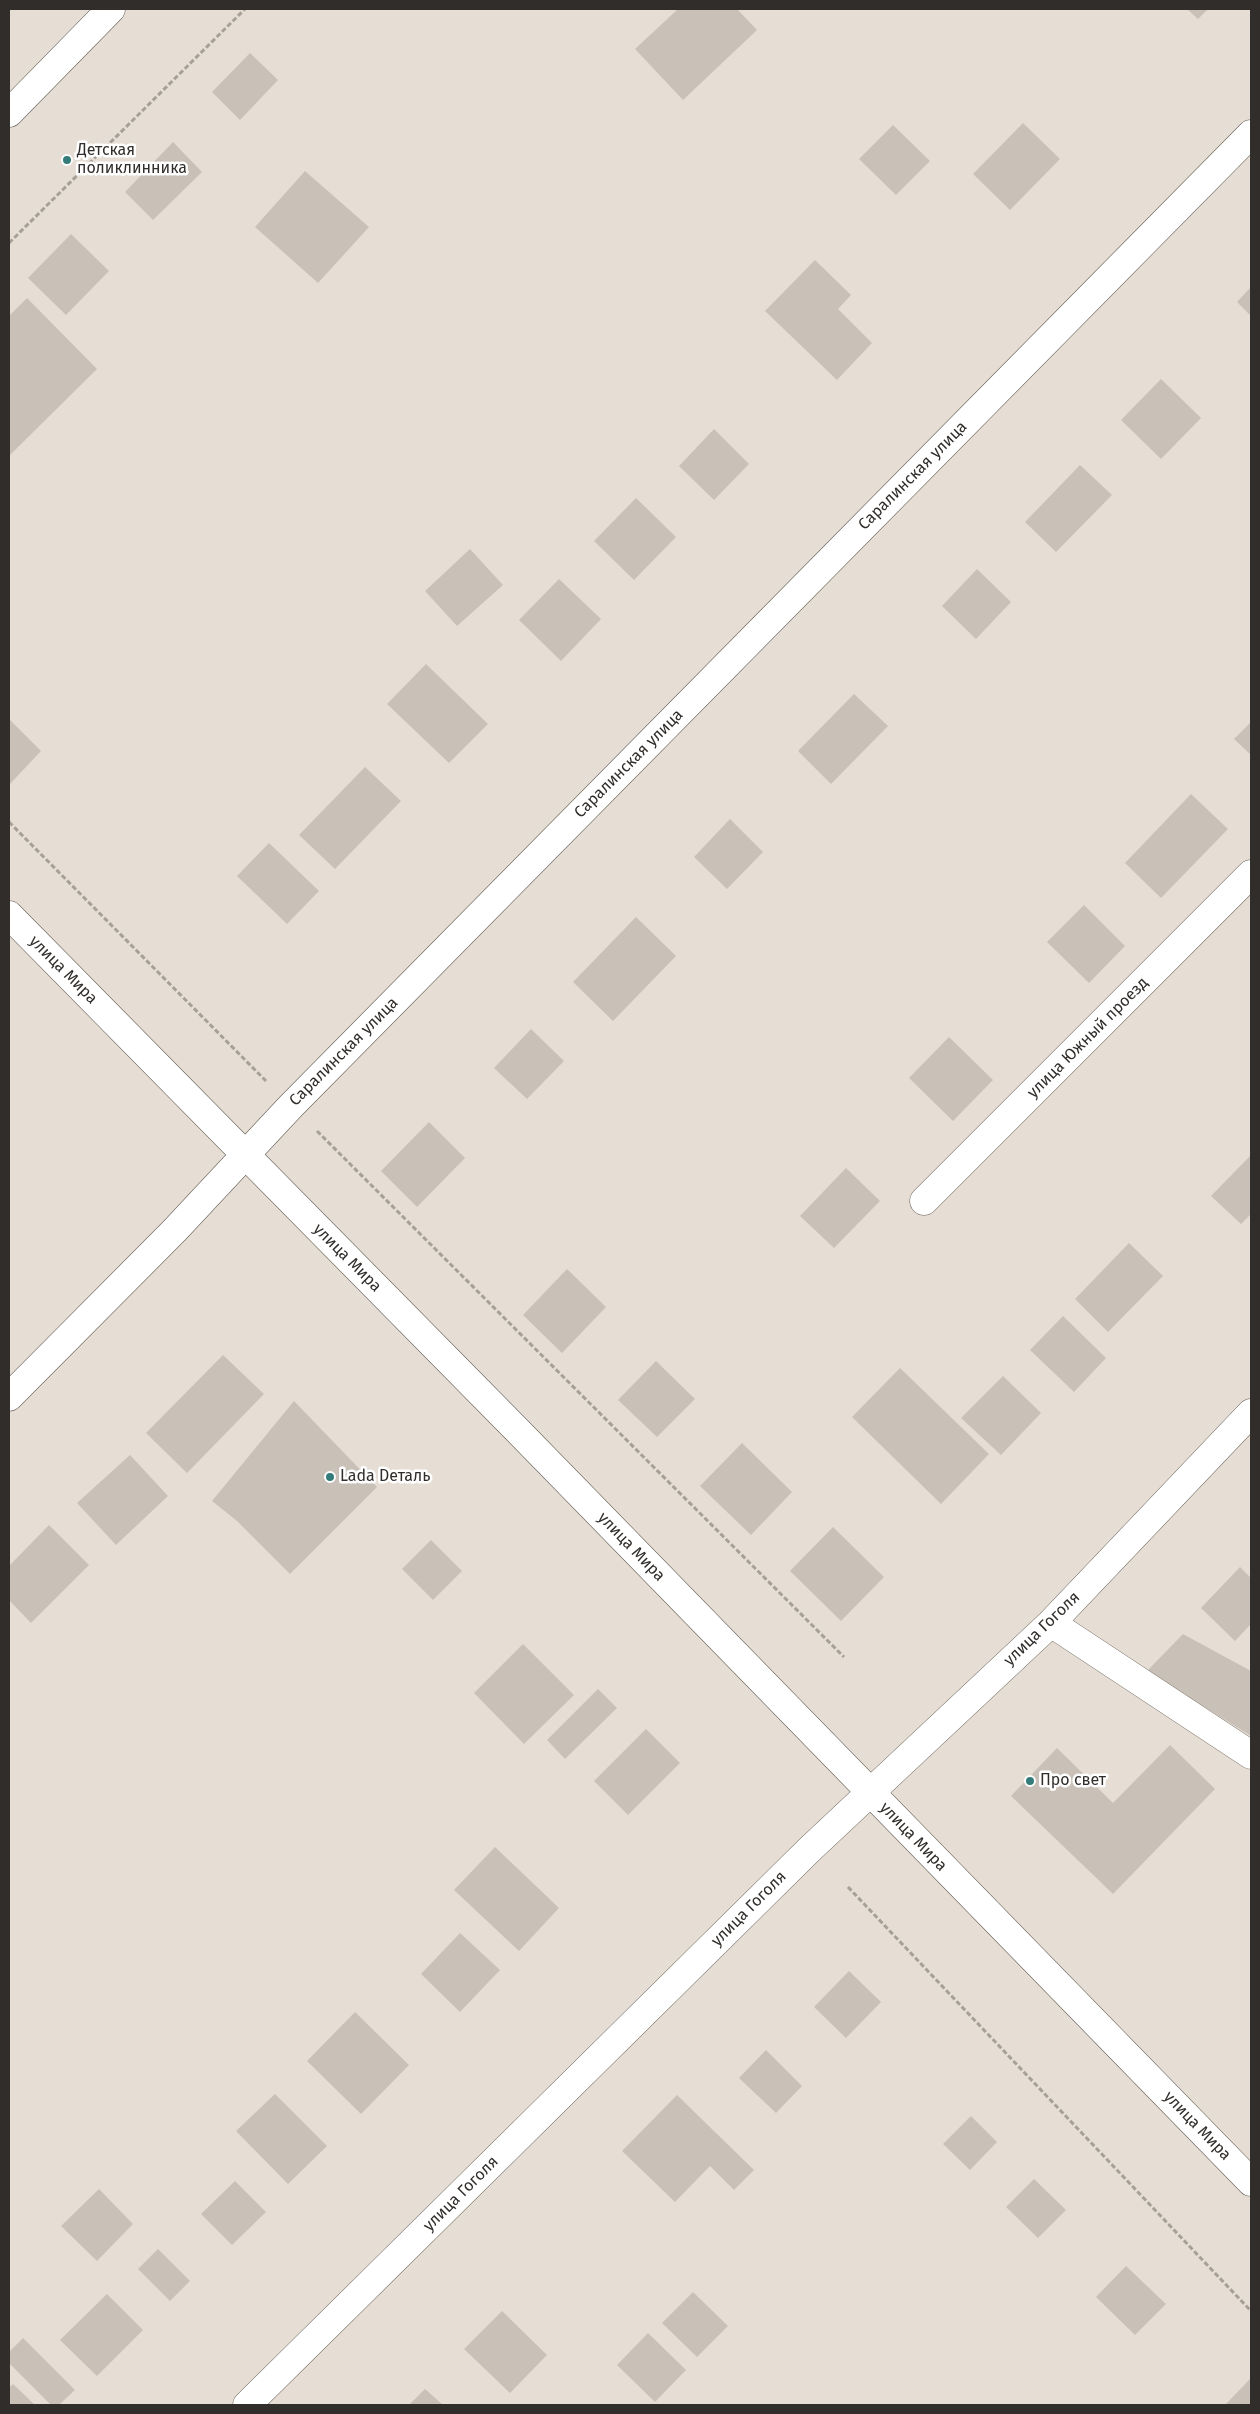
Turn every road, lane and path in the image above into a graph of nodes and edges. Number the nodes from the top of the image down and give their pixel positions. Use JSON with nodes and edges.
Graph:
{"nodes":[{"id":1,"x":111,"y":9,"type":"edge"},
{"id":2,"x":246,"y":9,"type":"edge"},
{"id":3,"x":9,"y":113,"type":"edge"},
{"id":4,"x":1251,"y":134,"type":"edge"},
{"id":5,"x":9,"y":243,"type":"edge"},
{"id":6,"x":9,"y":822,"type":"edge"},
{"id":7,"x":1251,"y":874,"type":"edge"},
{"id":8,"x":9,"y":915,"type":"edge"},
{"id":9,"x":291,"y":1106,"type":"junction"},
{"id":10,"x":244,"y":1154,"type":"junction"},
{"id":11,"x":924,"y":1201,"type":"dead end"},
{"id":12,"x":9,"y":1397,"type":"edge"},
{"id":13,"x":1251,"y":1413,"type":"edge"},
{"id":14,"x":1051,"y":1623,"type":"junction"},
{"id":15,"x":844,"y":1657,"type":"dead end"},
{"id":16,"x":1251,"y":1755,"type":"edge"},
{"id":17,"x":870,"y":1793,"type":"junction"},
{"id":18,"x":848,"y":1887,"type":"dead end"},
{"id":19,"x":1251,"y":2182,"type":"edge"},
{"id":20,"x":1251,"y":2311,"type":"edge"},
{"id":21,"x":247,"y":2405,"type":"edge"}],
"edges":[{"from":1,"to":3,"type":"street"},
{"from":2,"to":5,"type":"path"},
{"from":4,"to":9,"type":"street","name":"Саралинская улица"},
{"from":6,"to":9,"type":"path"},
{"from":7,"to":11,"type":"street","name":"улица Южный проезд"},
{"from":8,"to":10,"type":"street","name":"улица Мира"},
{"from":9,"to":10,"type":"street","name":"Саралинская улица"},
{"from":9,"to":15,"type":"path"},
{"from":10,"to":12,"type":"street","name":"Саралинская улица"},
{"from":10,"to":17,"type":"street","name":"улица Мира"},
{"from":13,"to":14,"type":"street","name":"улица Гоголя"},
{"from":14,"to":16,"type":"street"},
{"from":14,"to":17,"type":"street","name":"улица Гоголя"},
{"from":17,"to":19,"type":"street","name":"улица Мира"},
{"from":17,"to":21,"type":"street","name":"улица Гоголя"},
{"from":18,"to":20,"type":"path"}]}
